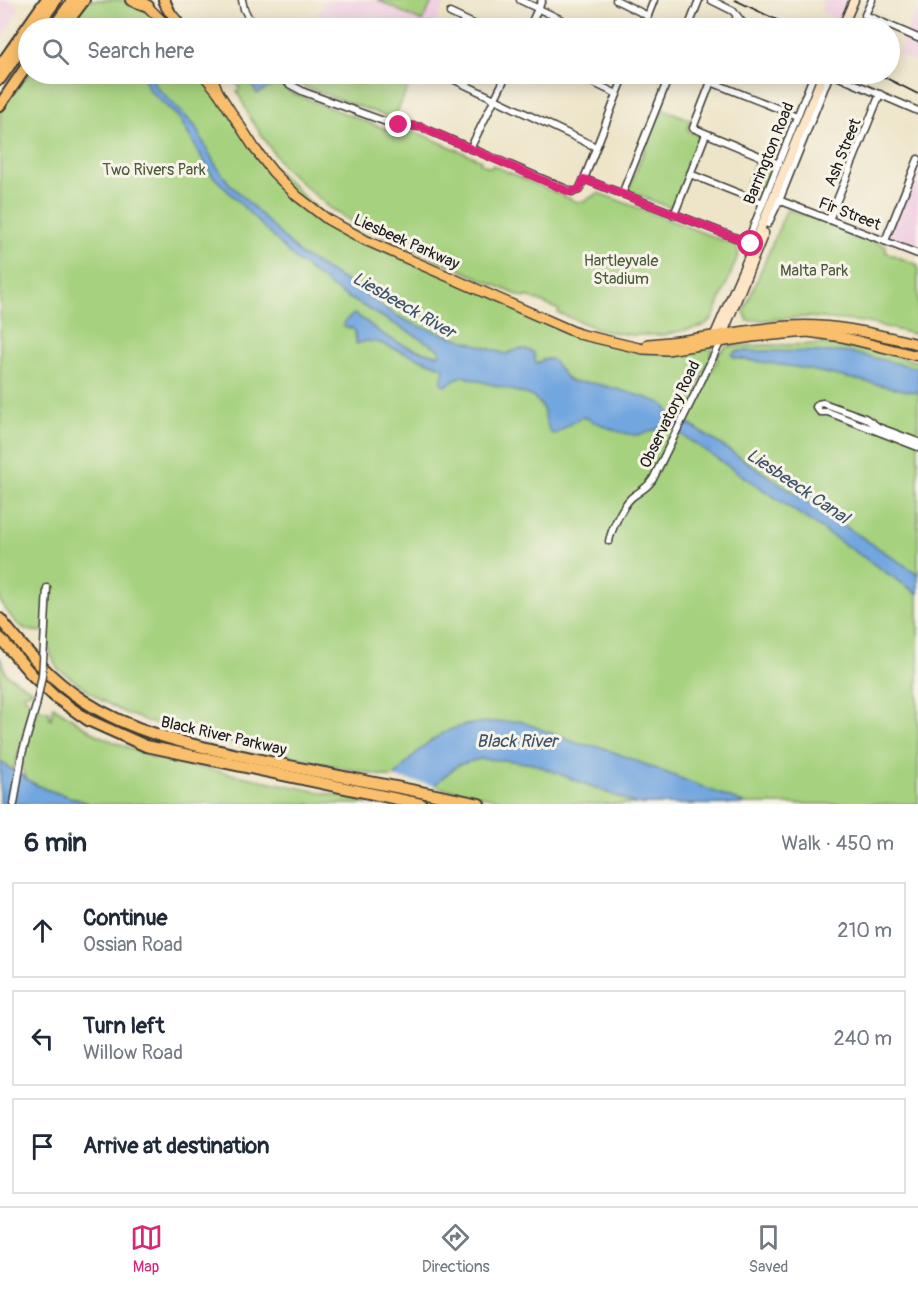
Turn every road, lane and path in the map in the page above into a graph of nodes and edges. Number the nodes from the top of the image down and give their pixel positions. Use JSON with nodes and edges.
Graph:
{"nodes":[{"id":1,"x":56,"y":0,"type":"edge"},
{"id":2,"x":131,"y":0,"type":"edge"},
{"id":3,"x":161,"y":0,"type":"edge"},
{"id":4,"x":242,"y":0,"type":"edge"},
{"id":5,"x":520,"y":0,"type":"edge"},
{"id":6,"x":542,"y":0,"type":"edge"},
{"id":7,"x":616,"y":0,"type":"edge"},
{"id":8,"x":654,"y":0,"type":"edge"},
{"id":9,"x":699,"y":0,"type":"edge"},
{"id":10,"x":711,"y":0,"type":"edge"},
{"id":11,"x":854,"y":0,"type":"edge"},
{"id":12,"x":872,"y":0,"type":"edge"},
{"id":13,"x":44,"y":3,"type":"edge"},
{"id":14,"x":80,"y":3,"type":"edge"},
{"id":15,"x":145,"y":3,"type":"edge"},
{"id":16,"x":538,"y":9,"type":"junction"},
{"id":17,"x":169,"y":10,"type":"joint"},
{"id":18,"x":450,"y":14,"type":"dead end"},
{"id":19,"x":648,"y":16,"type":"joint"},
{"id":20,"x":737,"y":16,"type":"edge"},
{"id":21,"x":35,"y":18,"type":"edge"},
{"id":22,"x":43,"y":18,"type":"edge"},
{"id":23,"x":64,"y":18,"type":"edge"},
{"id":24,"x":70,"y":18,"type":"edge"},
{"id":25,"x":160,"y":18,"type":"edge"},
{"id":26,"x":175,"y":18,"type":"edge"},
{"id":27,"x":249,"y":18,"type":"edge"},
{"id":28,"x":459,"y":18,"type":"edge"},
{"id":29,"x":534,"y":18,"type":"edge"},
{"id":30,"x":557,"y":18,"type":"edge"},
{"id":31,"x":692,"y":18,"type":"edge"},
{"id":32,"x":846,"y":18,"type":"edge"},
{"id":33,"x":873,"y":18,"type":"edge"},
{"id":34,"x":900,"y":30,"type":"edge"},
{"id":35,"x":918,"y":38,"type":"edge"},
{"id":36,"x":18,"y":46,"type":"edge"},
{"id":37,"x":18,"y":52,"type":"edge"},
{"id":38,"x":2,"y":72,"type":"edge"},
{"id":39,"x":18,"y":78,"type":"edge"},
{"id":40,"x":20,"y":84,"type":"edge"},
{"id":41,"x":211,"y":84,"type":"edge"},
{"id":42,"x":215,"y":84,"type":"edge"},
{"id":43,"x":290,"y":84,"type":"edge"},
{"id":44,"x":464,"y":84,"type":"edge"},
{"id":45,"x":502,"y":84,"type":"edge"},
{"id":46,"x":596,"y":84,"type":"edge"},
{"id":47,"x":621,"y":84,"type":"edge"},
{"id":48,"x":666,"y":84,"type":"edge"},
{"id":49,"x":710,"y":84,"type":"edge"},
{"id":50,"x":716,"y":84,"type":"edge"},
{"id":51,"x":810,"y":84,"type":"edge"},
{"id":52,"x":818,"y":84,"type":"edge"},
{"id":53,"x":827,"y":84,"type":"edge"},
{"id":54,"x":856,"y":84,"type":"edge"},
{"id":55,"x":218,"y":92,"type":"junction"},
{"id":56,"x":617,"y":94,"type":"junction"},
{"id":57,"x":880,"y":94,"type":"junction"},
{"id":58,"x":495,"y":98,"type":"junction"},
{"id":59,"x":0,"y":107,"type":"edge"},
{"id":60,"x":918,"y":111,"type":"edge"},
{"id":61,"x":797,"y":116,"type":"junction"},
{"id":62,"x":706,"y":134,"type":"junction"},
{"id":63,"x":596,"y":147,"type":"junction"},
{"id":64,"x":470,"y":149,"type":"junction"},
{"id":65,"x":918,"y":159,"type":"edge"},
{"id":66,"x":782,"y":164,"type":"junction"},
{"id":67,"x":690,"y":174,"type":"junction"},
{"id":68,"x":584,"y":179,"type":"junction"},
{"id":69,"x":622,"y":194,"type":"junction"},
{"id":70,"x":776,"y":199,"type":"junction"},
{"id":71,"x":763,"y":203,"type":"junction"},
{"id":72,"x":674,"y":215,"type":"junction"},
{"id":73,"x":829,"y":220,"type":"junction"},
{"id":74,"x":885,"y":241,"type":"junction"},
{"id":75,"x":753,"y":245,"type":"junction"},
{"id":76,"x":918,"y":254,"type":"edge"},
{"id":77,"x":717,"y":339,"type":"junction"},
{"id":78,"x":918,"y":344,"type":"edge"},
{"id":79,"x":918,"y":356,"type":"edge"},
{"id":80,"x":918,"y":442,"type":"edge"},
{"id":81,"x":918,"y":447,"type":"edge"},
{"id":82,"x":609,"y":541,"type":"dead end"},
{"id":83,"x":47,"y":588,"type":"dead end"},
{"id":84,"x":0,"y":619,"type":"edge"},
{"id":85,"x":0,"y":638,"type":"edge"},
{"id":86,"x":0,"y":647,"type":"edge"},
{"id":87,"x":54,"y":696,"type":"junction"},
{"id":88,"x":14,"y":804,"type":"edge"},
{"id":89,"x":421,"y":804,"type":"edge"},
{"id":90,"x":479,"y":804,"type":"edge"}],
"edges":[{"from":1,"to":22,"type":"highway"},
{"from":2,"to":15,"type":"highway"},
{"from":3,"to":17,"type":"highway"},
{"from":4,"to":27,"type":"street"},
{"from":5,"to":16,"type":"street"},
{"from":6,"to":16,"type":"street"},
{"from":7,"to":19,"type":"street"},
{"from":8,"to":19,"type":"street"},
{"from":9,"to":31,"type":"street"},
{"from":10,"to":20,"type":"street"},
{"from":11,"to":32,"type":"main road"},
{"from":12,"to":33,"type":"street"},
{"from":13,"to":21,"type":"highway"},
{"from":14,"to":23,"type":"highway"},
{"from":14,"to":24,"type":"highway"},
{"from":15,"to":25,"type":"main road"},
{"from":16,"to":29,"type":"street"},
{"from":16,"to":30,"type":"street"},
{"from":17,"to":26,"type":"main road"},
{"from":18,"to":28,"type":"street"},
{"from":34,"to":35,"type":"street"},
{"from":36,"to":38,"type":"highway"},
{"from":37,"to":38,"type":"highway"},
{"from":39,"to":59,"type":"highway"},
{"from":40,"to":59,"type":"highway"},
{"from":41,"to":55,"type":"main road","name":"Liesbeek Parkway"},
{"from":42,"to":55,"type":"main road","name":"Liesbeek Parkway"},
{"from":43,"to":64,"type":"street"},
{"from":44,"to":58,"type":"street"},
{"from":45,"to":58,"type":"street"},
{"from":46,"to":56,"type":"street"},
{"from":47,"to":56,"type":"street"},
{"from":48,"to":69,"type":"street"},
{"from":49,"to":62,"type":"street"},
{"from":50,"to":61,"type":"street"},
{"from":51,"to":61,"type":"street","name":"Barrington Road"},
{"from":52,"to":66,"type":"main road"},
{"from":53,"to":70,"type":"street"},
{"from":54,"to":57,"type":"street"},
{"from":55,"to":77,"type":"main road","name":"Liesbeek Parkway"},
{"from":56,"to":63,"type":"street"},
{"from":57,"to":60,"type":"street"},
{"from":57,"to":73,"type":"street","name":"Ash Street"},
{"from":58,"to":63,"type":"street"},
{"from":58,"to":64,"type":"street"},
{"from":61,"to":66,"type":"street","name":"Barrington Road"},
{"from":62,"to":66,"type":"street"},
{"from":62,"to":67,"type":"street"},
{"from":63,"to":68,"type":"street"},
{"from":64,"to":68,"type":"street"},
{"from":65,"to":74,"type":"street"},
{"from":66,"to":70,"type":"main road"},
{"from":66,"to":71,"type":"street","name":"Barrington Road"},
{"from":67,"to":71,"type":"street"},
{"from":67,"to":72,"type":"street"},
{"from":68,"to":69,"type":"street"},
{"from":69,"to":72,"type":"street"},
{"from":70,"to":73,"type":"street","name":"Fir Street"},
{"from":70,"to":75,"type":"main road"},
{"from":70,"to":75,"type":"main road"},
{"from":71,"to":75,"type":"street","name":"Barrington Road"},
{"from":72,"to":75,"type":"street"},
{"from":73,"to":74,"type":"street","name":"Fir Street"},
{"from":74,"to":76,"type":"street","name":"Fir Street"},
{"from":75,"to":77,"type":"main road"},
{"from":77,"to":78,"type":"main road","name":"Liesbeek Parkway"},
{"from":77,"to":79,"type":"main road","name":"Liesbeek Parkway"},
{"from":77,"to":82,"type":"street","name":"Observatory Road"},
{"from":80,"to":81,"type":"street"},
{"from":83,"to":88,"type":"street","bridge":true},
{"from":84,"to":90,"type":"highway","name":"Black River Parkway"},
{"from":85,"to":87,"type":"highway","name":"Black River Parkway"},
{"from":86,"to":87,"type":"highway"},
{"from":87,"to":89,"type":"highway","name":"Black River Parkway"}]}
